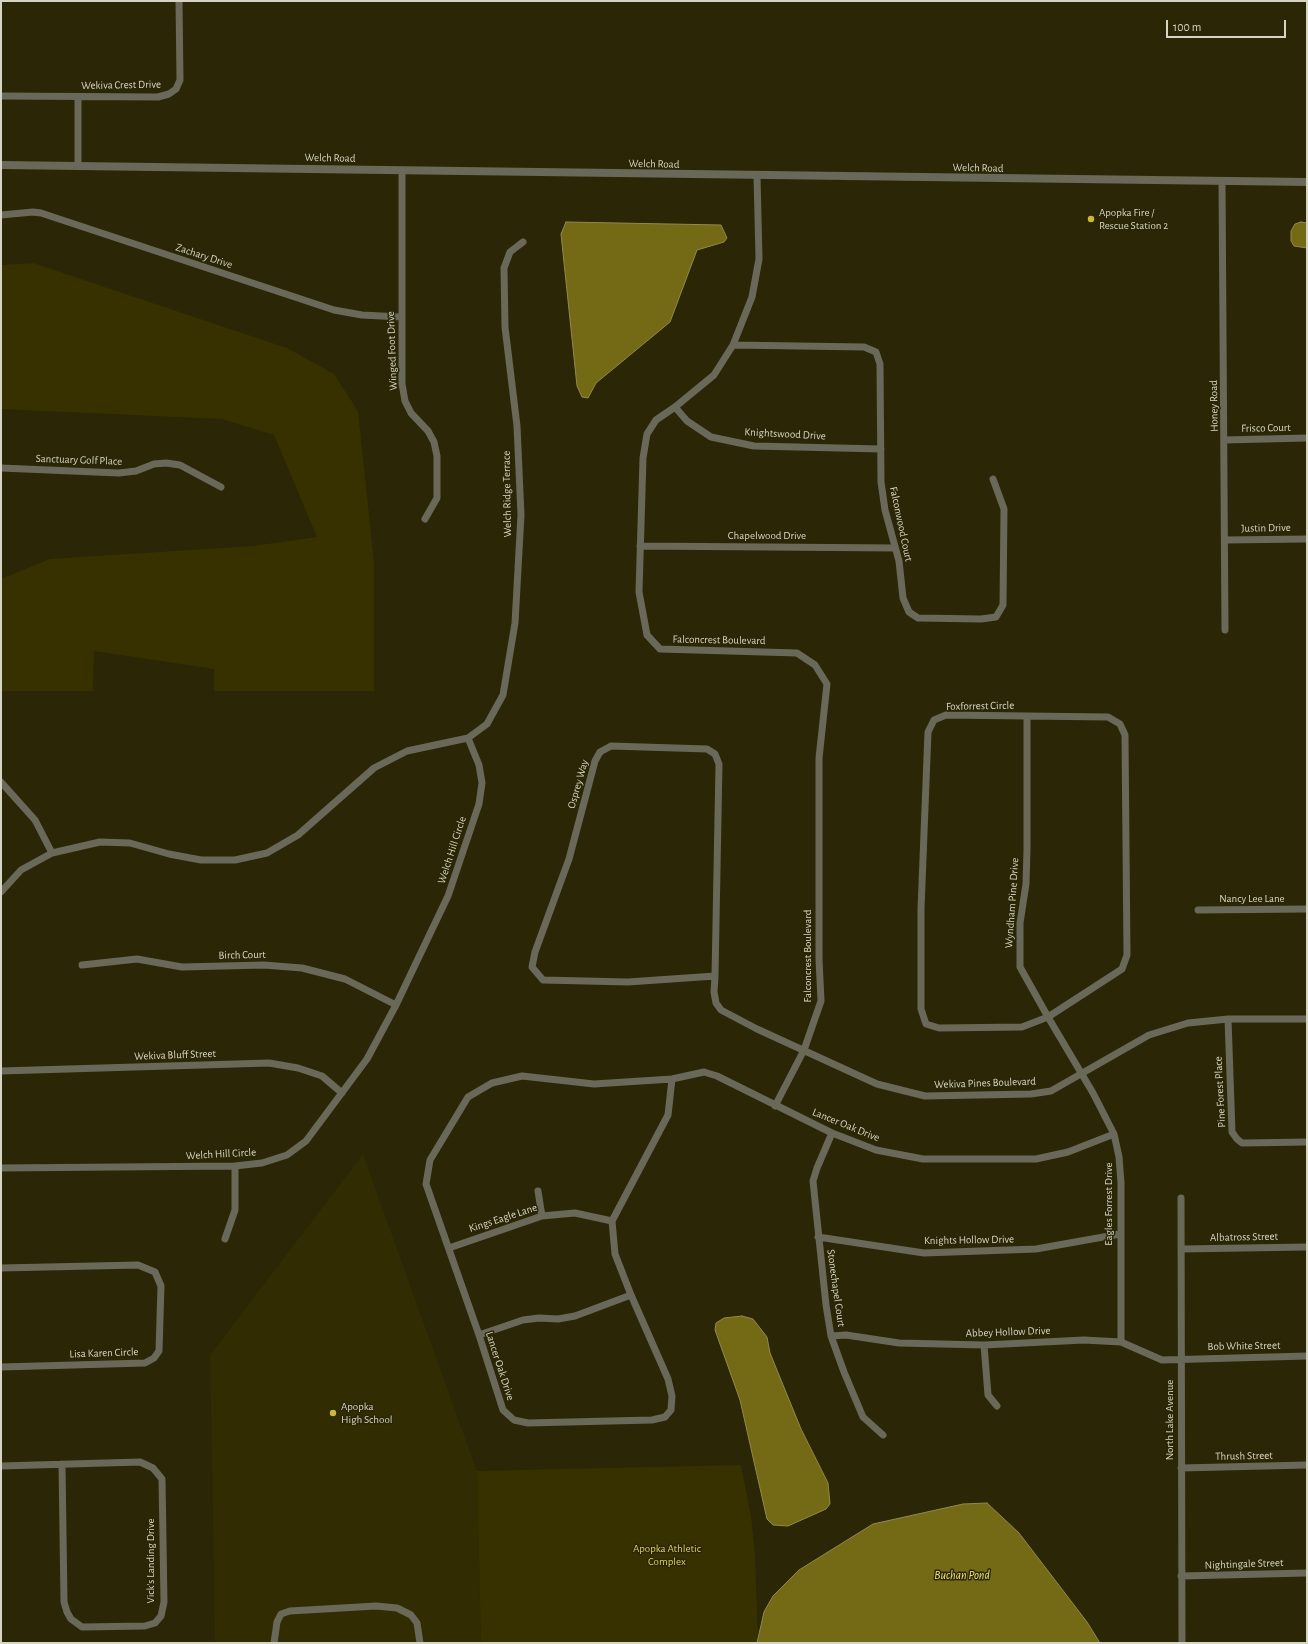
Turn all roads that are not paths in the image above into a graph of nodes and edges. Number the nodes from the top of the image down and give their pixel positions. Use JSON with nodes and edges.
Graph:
{"nodes":[{"id":1,"x":179,"y":1,"type":"edge"},
{"id":2,"x":1,"y":96,"type":"edge"},
{"id":3,"x":78,"y":97,"type":"junction"},
{"id":4,"x":1,"y":165,"type":"edge"},
{"id":5,"x":78,"y":166,"type":"junction"},
{"id":6,"x":402,"y":170,"type":"junction"},
{"id":7,"x":757,"y":176,"type":"junction"},
{"id":8,"x":1222,"y":181,"type":"junction"},
{"id":9,"x":1307,"y":182,"type":"edge"},
{"id":10,"x":1,"y":215,"type":"edge"},
{"id":11,"x":523,"y":242,"type":"dead end"},
{"id":12,"x":401,"y":318,"type":"junction"},
{"id":13,"x":733,"y":345,"type":"junction"},
{"id":14,"x":675,"y":407,"type":"junction"},
{"id":15,"x":1307,"y":438,"type":"edge"},
{"id":16,"x":1225,"y":440,"type":"junction"},
{"id":17,"x":881,"y":449,"type":"junction"},
{"id":18,"x":1,"y":468,"type":"edge"},
{"id":19,"x":993,"y":479,"type":"dead end"},
{"id":20,"x":221,"y":487,"type":"dead end"},
{"id":21,"x":425,"y":519,"type":"dead end"},
{"id":22,"x":1307,"y":539,"type":"edge"},
{"id":23,"x":1225,"y":540,"type":"junction"},
{"id":24,"x":640,"y":546,"type":"junction"},
{"id":25,"x":895,"y":548,"type":"junction"},
{"id":26,"x":1225,"y":630,"type":"dead end"},
{"id":27,"x":1027,"y":716,"type":"junction"},
{"id":28,"x":468,"y":738,"type":"junction"},
{"id":29,"x":1,"y":782,"type":"edge"},
{"id":30,"x":52,"y":853,"type":"junction"},
{"id":31,"x":1,"y":892,"type":"edge"},
{"id":32,"x":1307,"y":909,"type":"edge"},
{"id":33,"x":1198,"y":910,"type":"dead end"},
{"id":34,"x":82,"y":965,"type":"dead end"},
{"id":35,"x":715,"y":976,"type":"junction"},
{"id":36,"x":396,"y":1005,"type":"junction"},
{"id":37,"x":1048,"y":1018,"type":"junction"},
{"id":38,"x":1228,"y":1019,"type":"junction"},
{"id":39,"x":1307,"y":1019,"type":"edge"},
{"id":40,"x":757,"y":1029,"type":"joint"},
{"id":41,"x":804,"y":1050,"type":"junction"},
{"id":42,"x":1,"y":1070,"type":"edge"},
{"id":43,"x":1082,"y":1075,"type":"junction"},
{"id":44,"x":672,"y":1078,"type":"junction"},
{"id":45,"x":342,"y":1093,"type":"junction"},
{"id":46,"x":775,"y":1106,"type":"junction"},
{"id":47,"x":832,"y":1133,"type":"junction"},
{"id":48,"x":1114,"y":1134,"type":"junction"},
{"id":49,"x":1307,"y":1142,"type":"edge"},
{"id":50,"x":234,"y":1166,"type":"junction"},
{"id":51,"x":1,"y":1168,"type":"edge"},
{"id":52,"x":538,"y":1191,"type":"dead end"},
{"id":53,"x":1181,"y":1198,"type":"dead end"},
{"id":54,"x":542,"y":1216,"type":"junction"},
{"id":55,"x":612,"y":1221,"type":"junction"},
{"id":56,"x":1120,"y":1234,"type":"junction"},
{"id":57,"x":818,"y":1237,"type":"junction"},
{"id":58,"x":225,"y":1239,"type":"dead end"},
{"id":59,"x":1307,"y":1247,"type":"edge"},
{"id":60,"x":449,"y":1248,"type":"junction"},
{"id":61,"x":1181,"y":1249,"type":"junction"},
{"id":62,"x":1,"y":1268,"type":"edge"},
{"id":63,"x":631,"y":1295,"type":"junction"},
{"id":64,"x":479,"y":1335,"type":"junction"},
{"id":65,"x":831,"y":1336,"type":"junction"},
{"id":66,"x":1121,"y":1342,"type":"junction"},
{"id":67,"x":984,"y":1345,"type":"junction"},
{"id":68,"x":1307,"y":1356,"type":"edge"},
{"id":69,"x":1181,"y":1358,"type":"junction"},
{"id":70,"x":1,"y":1367,"type":"edge"},
{"id":71,"x":997,"y":1406,"type":"dead end"},
{"id":72,"x":883,"y":1434,"type":"dead end"},
{"id":73,"x":62,"y":1464,"type":"junction"},
{"id":74,"x":1307,"y":1465,"type":"edge"},
{"id":75,"x":1,"y":1466,"type":"edge"},
{"id":76,"x":1181,"y":1468,"type":"junction"},
{"id":77,"x":1307,"y":1573,"type":"edge"},
{"id":78,"x":1181,"y":1576,"type":"junction"},
{"id":79,"x":274,"y":1643,"type":"edge"},
{"id":80,"x":420,"y":1643,"type":"edge"},
{"id":81,"x":1182,"y":1643,"type":"edge"}],
"edges":[{"from":1,"to":3,"type":"street","name":"Wekiva Crest Drive"},
{"from":2,"to":3,"type":"street","name":"Wekiva Crest Drive"},
{"from":3,"to":5,"type":"street"},
{"from":4,"to":5,"type":"street","name":"Welch Road"},
{"from":5,"to":6,"type":"street","name":"Welch Road"},
{"from":6,"to":7,"type":"street","name":"Welch Road"},
{"from":6,"to":12,"type":"street","name":"Winged Foot Drive"},
{"from":7,"to":8,"type":"street","name":"Welch Road"},
{"from":7,"to":13,"type":"street","name":"Falconcrest Boulevard"},
{"from":8,"to":9,"type":"street","name":"Welch Road"},
{"from":8,"to":16,"type":"street","name":"Honey Road"},
{"from":10,"to":12,"type":"street","name":"Zachary Drive"},
{"from":11,"to":28,"type":"street","name":"Welch Ridge Terrace"},
{"from":12,"to":21,"type":"street","name":"Winged Foot Drive"},
{"from":13,"to":14,"type":"street","name":"Falconcrest Boulevard"},
{"from":13,"to":17,"type":"street","name":"Falconwood Court"},
{"from":14,"to":17,"type":"street","name":"Knightswood Drive"},
{"from":14,"to":24,"type":"street","name":"Falconcrest Boulevard"},
{"from":15,"to":16,"type":"street","name":"Frisco Court"},
{"from":16,"to":23,"type":"street","name":"Honey Road"},
{"from":17,"to":25,"type":"street","name":"Falconwood Court"},
{"from":18,"to":20,"type":"street","name":"Sanctuary Golf Place"},
{"from":19,"to":25,"type":"street","name":"Falconwood Court"},
{"from":22,"to":23,"type":"street","name":"Justin Drive"},
{"from":23,"to":26,"type":"street","name":"Honey Road"},
{"from":24,"to":25,"type":"street","name":"Chapelwood Drive"},
{"from":24,"to":41,"type":"street","name":"Falconcrest Boulevard"},
{"from":27,"to":37,"type":"street","name":"Wyndham Pine Drive"},
{"from":27,"to":37,"type":"street","name":"Foxforrest Circle"},
{"from":27,"to":37,"type":"street","name":"Foxforrest Circle"},
{"from":28,"to":30,"type":"street"},
{"from":28,"to":36,"type":"street","name":"Welch Hill Circle"},
{"from":29,"to":30,"type":"street"},
{"from":30,"to":31,"type":"street"},
{"from":32,"to":33,"type":"street","name":"Nancy Lee Lane"},
{"from":34,"to":36,"type":"street","name":"Birch Court"},
{"from":35,"to":35,"type":"street","name":"Osprey Way"},
{"from":35,"to":40,"type":"street","name":"Osprey Way"},
{"from":36,"to":45,"type":"street","name":"Welch Hill Circle"},
{"from":37,"to":43,"type":"street","name":"Wyndham Pine Drive"},
{"from":38,"to":39,"type":"street","name":"Wekiva Pines Boulevard"},
{"from":38,"to":43,"type":"street","name":"Wekiva Pines Boulevard"},
{"from":38,"to":49,"type":"street","name":"Pine Forest Place"},
{"from":40,"to":41,"type":"street","name":"Wekiva Pines Boulevard"},
{"from":41,"to":43,"type":"street","name":"Wekiva Pines Boulevard"},
{"from":41,"to":46,"type":"street","name":"Falconcrest Boulevard"},
{"from":42,"to":45,"type":"street","name":"Wekiva Bluff Street"},
{"from":43,"to":48,"type":"street","name":"Eagles Forrest Drive"},
{"from":44,"to":46,"type":"street","name":"Lancer Oak Drive"},
{"from":44,"to":55,"type":"street"},
{"from":44,"to":60,"type":"street","name":"Lancer Oak Drive"},
{"from":45,"to":50,"type":"street","name":"Welch Hill Circle"},
{"from":46,"to":47,"type":"street","name":"Lancer Oak Drive"},
{"from":47,"to":48,"type":"street","name":"Lancer Oak Drive"},
{"from":47,"to":57,"type":"street","name":"Stonechapel Court"},
{"from":48,"to":56,"type":"street","name":"Eagles Forrest Drive"},
{"from":50,"to":51,"type":"street","name":"Welch Hill Circle"},
{"from":50,"to":58,"type":"street"},
{"from":52,"to":54,"type":"street"},
{"from":53,"to":61,"type":"street","name":"North Lake Avenue"},
{"from":54,"to":55,"type":"street","name":"Kings Eagle Lane"},
{"from":54,"to":60,"type":"street","name":"Kings Eagle Lane"},
{"from":55,"to":63,"type":"street","name":"Lancer Oak Drive"},
{"from":56,"to":57,"type":"street","name":"Knights Hollow Drive"},
{"from":56,"to":66,"type":"street","name":"Eagles Forrest Drive"},
{"from":57,"to":65,"type":"street","name":"Stonechapel Court"},
{"from":59,"to":61,"type":"street","name":"Albatross Street"},
{"from":60,"to":64,"type":"street","name":"Lancer Oak Drive"},
{"from":61,"to":69,"type":"street","name":"North Lake Avenue"},
{"from":62,"to":70,"type":"street","name":"Lisa Karen Circle"},
{"from":63,"to":64,"type":"street"},
{"from":63,"to":64,"type":"street","name":"Lancer Oak Drive"},
{"from":65,"to":67,"type":"street","name":"Abbey Hollow Drive"},
{"from":65,"to":72,"type":"street","name":"Stonechapel Court"},
{"from":66,"to":67,"type":"street","name":"Abbey Hollow Drive"},
{"from":66,"to":69,"type":"street","name":"Abbey Hollow Drive"},
{"from":67,"to":71,"type":"street"},
{"from":68,"to":69,"type":"street","name":"Bob White Street"},
{"from":69,"to":76,"type":"street","name":"North Lake Avenue"},
{"from":73,"to":73,"type":"street","name":"Vick's Landing Drive"},
{"from":73,"to":75,"type":"street","name":"Vick's Landing Drive"},
{"from":74,"to":76,"type":"street","name":"Thrush Street"},
{"from":76,"to":78,"type":"street","name":"North Lake Avenue"},
{"from":77,"to":78,"type":"street","name":"Nightingale Street"},
{"from":78,"to":81,"type":"street","name":"North Lake Avenue"},
{"from":79,"to":80,"type":"street"}]}
